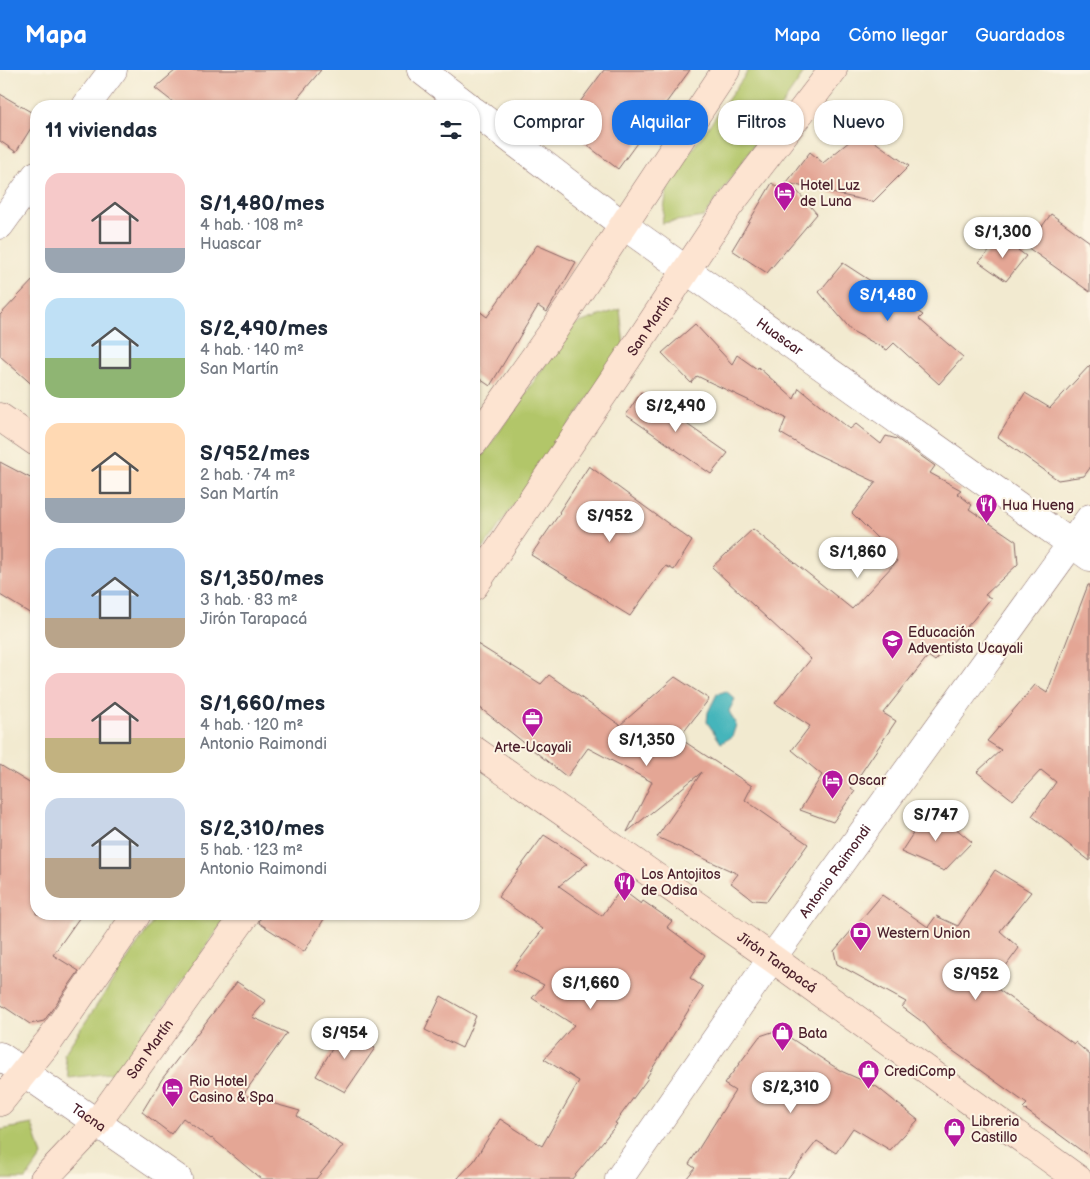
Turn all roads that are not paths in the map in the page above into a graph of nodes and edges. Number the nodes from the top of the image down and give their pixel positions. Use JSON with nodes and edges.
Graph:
{"nodes":[{"id":1,"x":113,"y":70,"type":"edge"},
{"id":2,"x":421,"y":70,"type":"edge"},
{"id":3,"x":726,"y":70,"type":"edge"},
{"id":4,"x":833,"y":70,"type":"edge"},
{"id":5,"x":90,"y":100,"type":"edge"},
{"id":6,"x":460,"y":100,"type":"edge"},
{"id":7,"x":480,"y":116,"type":"edge"},
{"id":8,"x":30,"y":184,"type":"edge"},
{"id":9,"x":623,"y":225,"type":"junction"},
{"id":10,"x":0,"y":226,"type":"edge"},
{"id":11,"x":688,"y":270,"type":"junction"},
{"id":12,"x":0,"y":417,"type":"edge"},
{"id":13,"x":480,"y":434,"type":"edge"},
{"id":14,"x":30,"y":438,"type":"edge"},
{"id":15,"x":1090,"y":518,"type":"edge"},
{"id":16,"x":1081,"y":550,"type":"edge"},
{"id":17,"x":480,"y":577,"type":"edge"},
{"id":18,"x":480,"y":754,"type":"edge"},
{"id":19,"x":133,"y":920,"type":"edge"},
{"id":20,"x":242,"y":920,"type":"edge"},
{"id":21,"x":772,"y":958,"type":"junction"},
{"id":22,"x":0,"y":1056,"type":"edge"},
{"id":23,"x":23,"y":1072,"type":"junction"},
{"id":24,"x":0,"y":1102,"type":"edge"},
{"id":25,"x":97,"y":1123,"type":"junction"},
{"id":26,"x":44,"y":1179,"type":"edge"},
{"id":27,"x":178,"y":1179,"type":"edge"},
{"id":28,"x":619,"y":1179,"type":"edge"},
{"id":29,"x":1078,"y":1179,"type":"edge"}],
"edges":[{"from":1,"to":5,"type":"street"},
{"from":2,"to":6,"type":"street"},
{"from":3,"to":9,"type":"main road"},
{"from":4,"to":11,"type":"main road","name":"San Martín"},
{"from":7,"to":9,"type":"street","name":"Huascar"},
{"from":8,"to":10,"type":"street"},
{"from":9,"to":11,"type":"street","name":"Huascar"},
{"from":9,"to":13,"type":"main road"},
{"from":11,"to":16,"type":"street","name":"Huascar"},
{"from":11,"to":17,"type":"main road","name":"San Martín"},
{"from":12,"to":14,"type":"main road"},
{"from":15,"to":16,"type":"street","name":"Antonio Raimondi"},
{"from":16,"to":21,"type":"street","name":"Antonio Raimondi"},
{"from":18,"to":21,"type":"main road","name":"Jirón Tarapacá"},
{"from":19,"to":23,"type":"main road"},
{"from":20,"to":25,"type":"main road","name":"San Martín"},
{"from":21,"to":28,"type":"street","name":"Antonio Raimondi"},
{"from":21,"to":29,"type":"main road","name":"Jirón Tarapacá"},
{"from":22,"to":23,"type":"street","name":"Tacna"},
{"from":23,"to":24,"type":"main road"},
{"from":23,"to":25,"type":"street","name":"Tacna"},
{"from":25,"to":26,"type":"main road","name":"San Martín"},
{"from":25,"to":27,"type":"street","name":"Tacna"}]}
